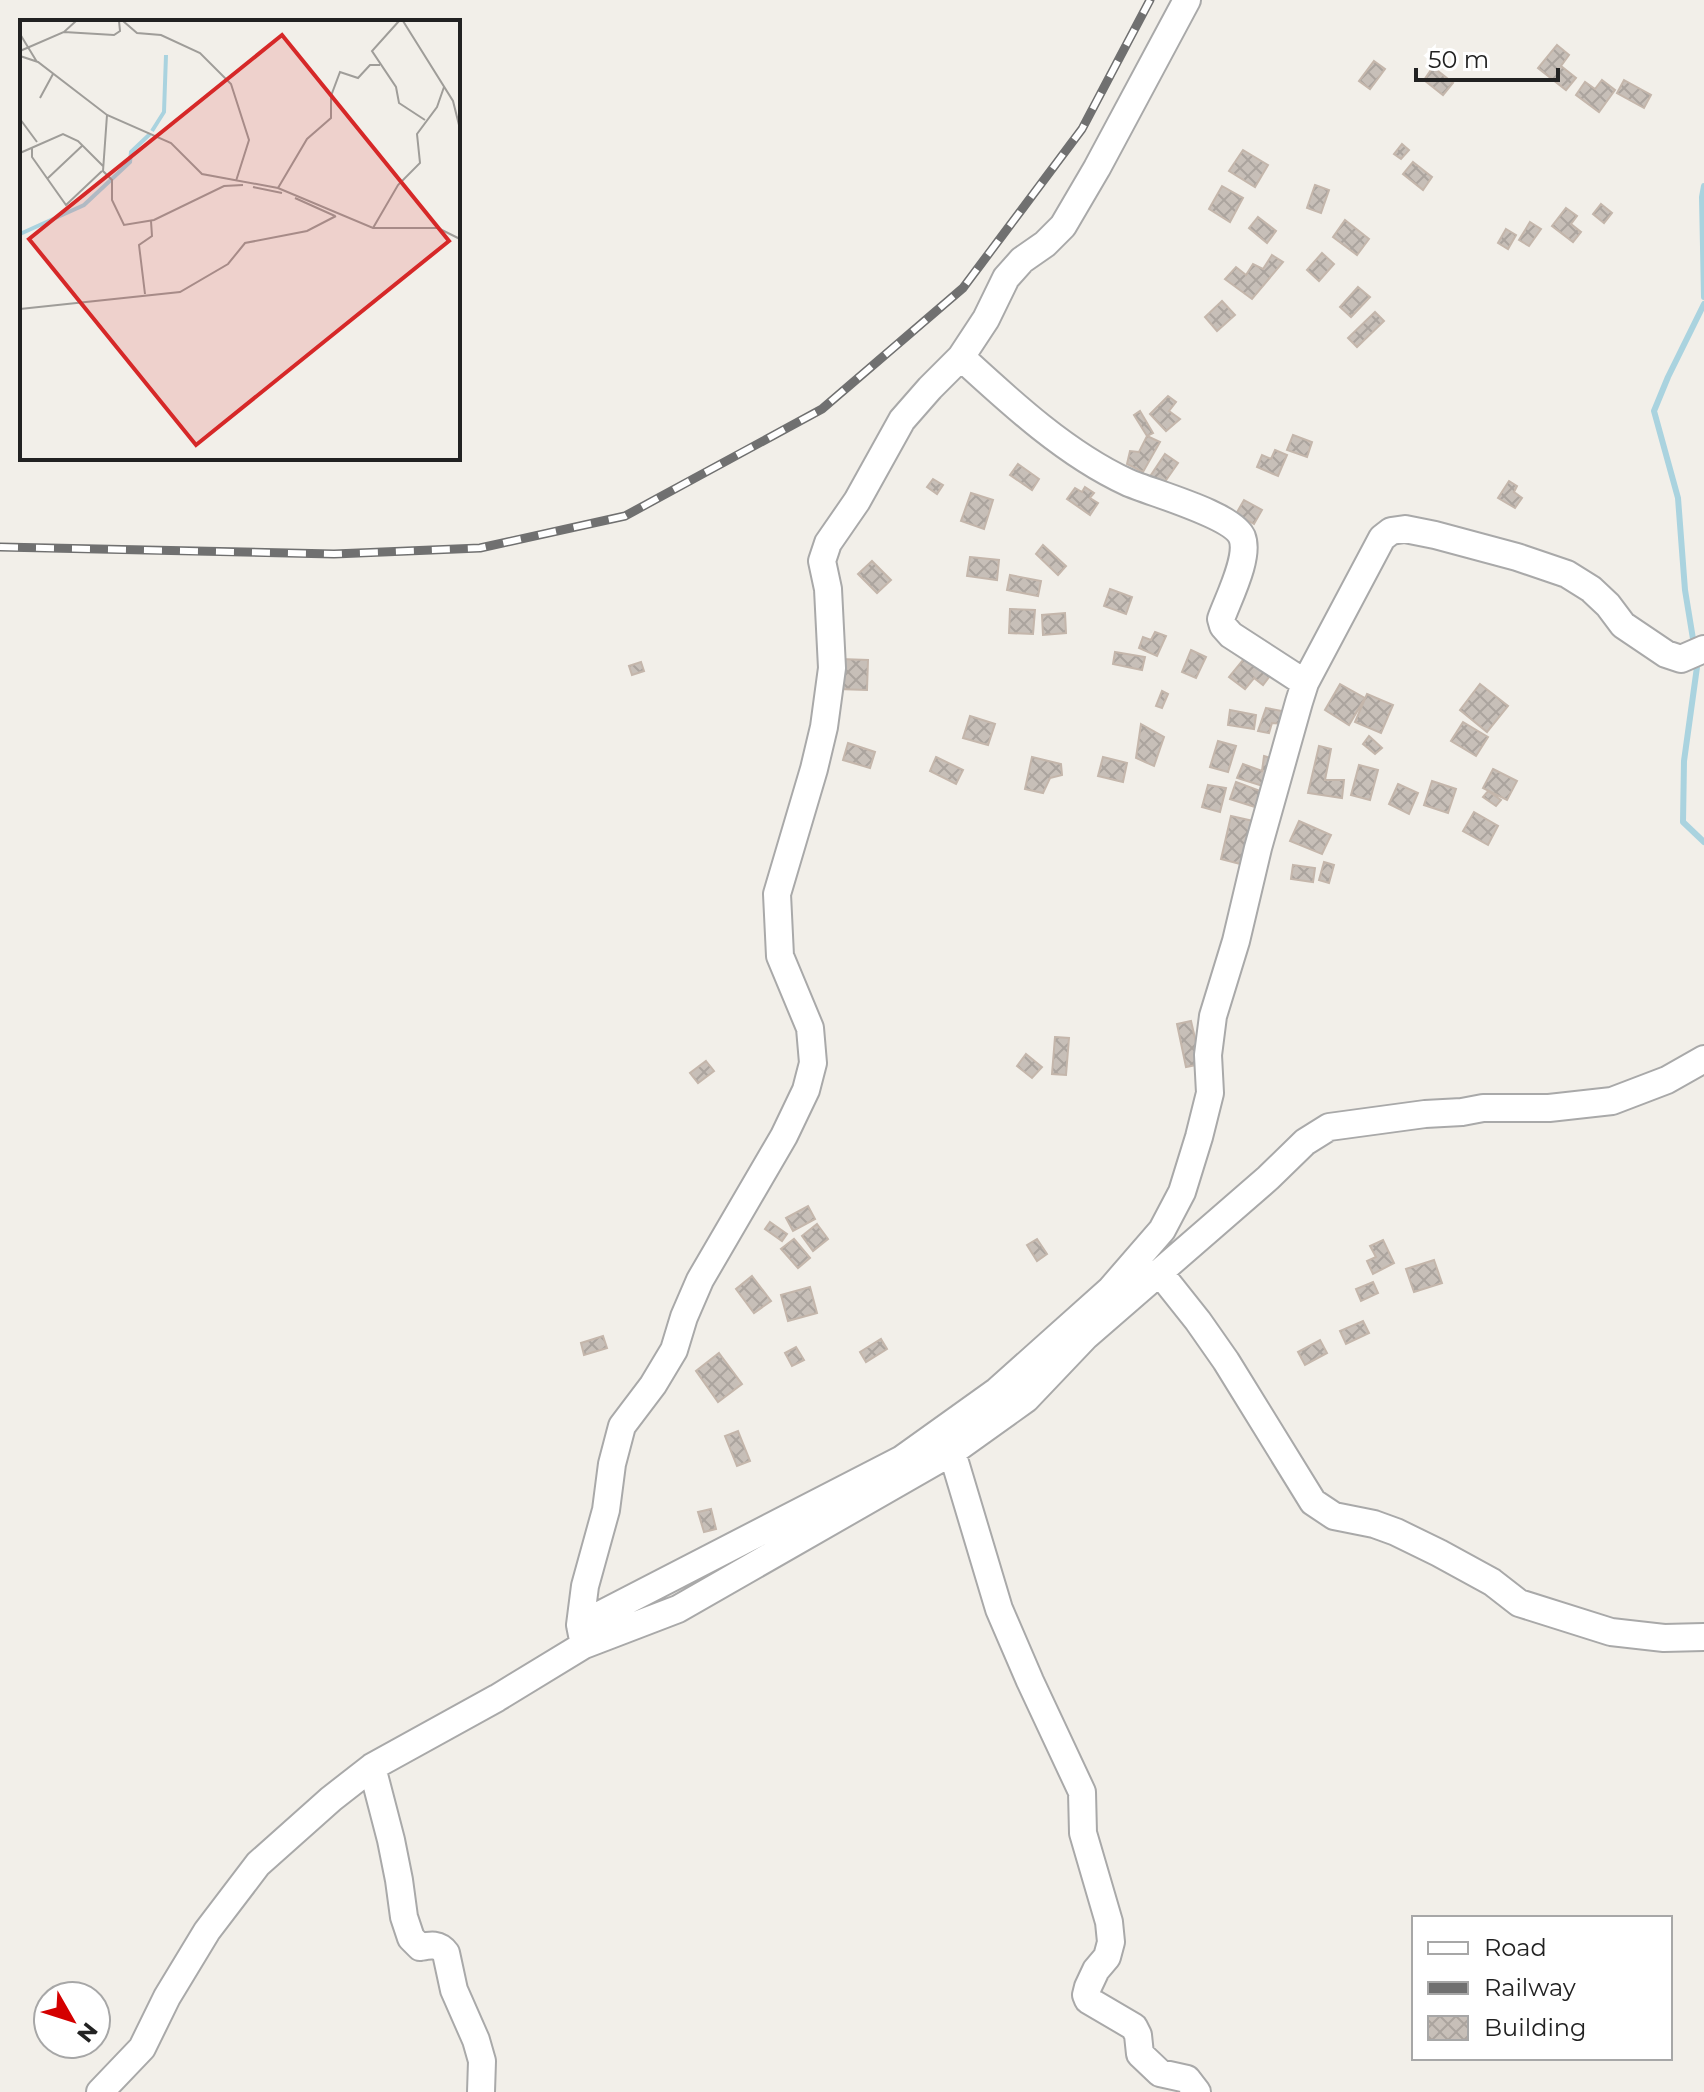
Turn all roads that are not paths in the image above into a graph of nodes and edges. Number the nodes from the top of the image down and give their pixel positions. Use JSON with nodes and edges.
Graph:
{"nodes":[{"id":1,"x":1187,"y":0,"type":"edge"},
{"id":2,"x":961,"y":357,"type":"junction"},
{"id":3,"x":1704,"y":649,"type":"edge"},
{"id":4,"x":1305,"y":683,"type":"junction"},
{"id":5,"x":1704,"y":1059,"type":"edge"},
{"id":6,"x":1159,"y":1272,"type":"junction"},
{"id":7,"x":952,"y":1452,"type":"junction"},
{"id":8,"x":582,"y":1635,"type":"junction"},
{"id":9,"x":1704,"y":1637,"type":"edge"},
{"id":10,"x":372,"y":1767,"type":"junction"},
{"id":11,"x":100,"y":2092,"type":"edge"},
{"id":12,"x":481,"y":2092,"type":"edge"},
{"id":13,"x":1197,"y":2092,"type":"edge"}],
"edges":[{"from":1,"to":2,"type":"street"},
{"from":2,"to":4,"type":"street"},
{"from":2,"to":8,"type":"street"},
{"from":3,"to":4,"type":"street"},
{"from":4,"to":8,"type":"street"},
{"from":5,"to":6,"type":"street"},
{"from":6,"to":7,"type":"street"},
{"from":6,"to":9,"type":"street"},
{"from":7,"to":8,"type":"street"},
{"from":7,"to":13,"type":"street"},
{"from":8,"to":10,"type":"street"},
{"from":10,"to":11,"type":"street"},
{"from":10,"to":12,"type":"street"}]}
